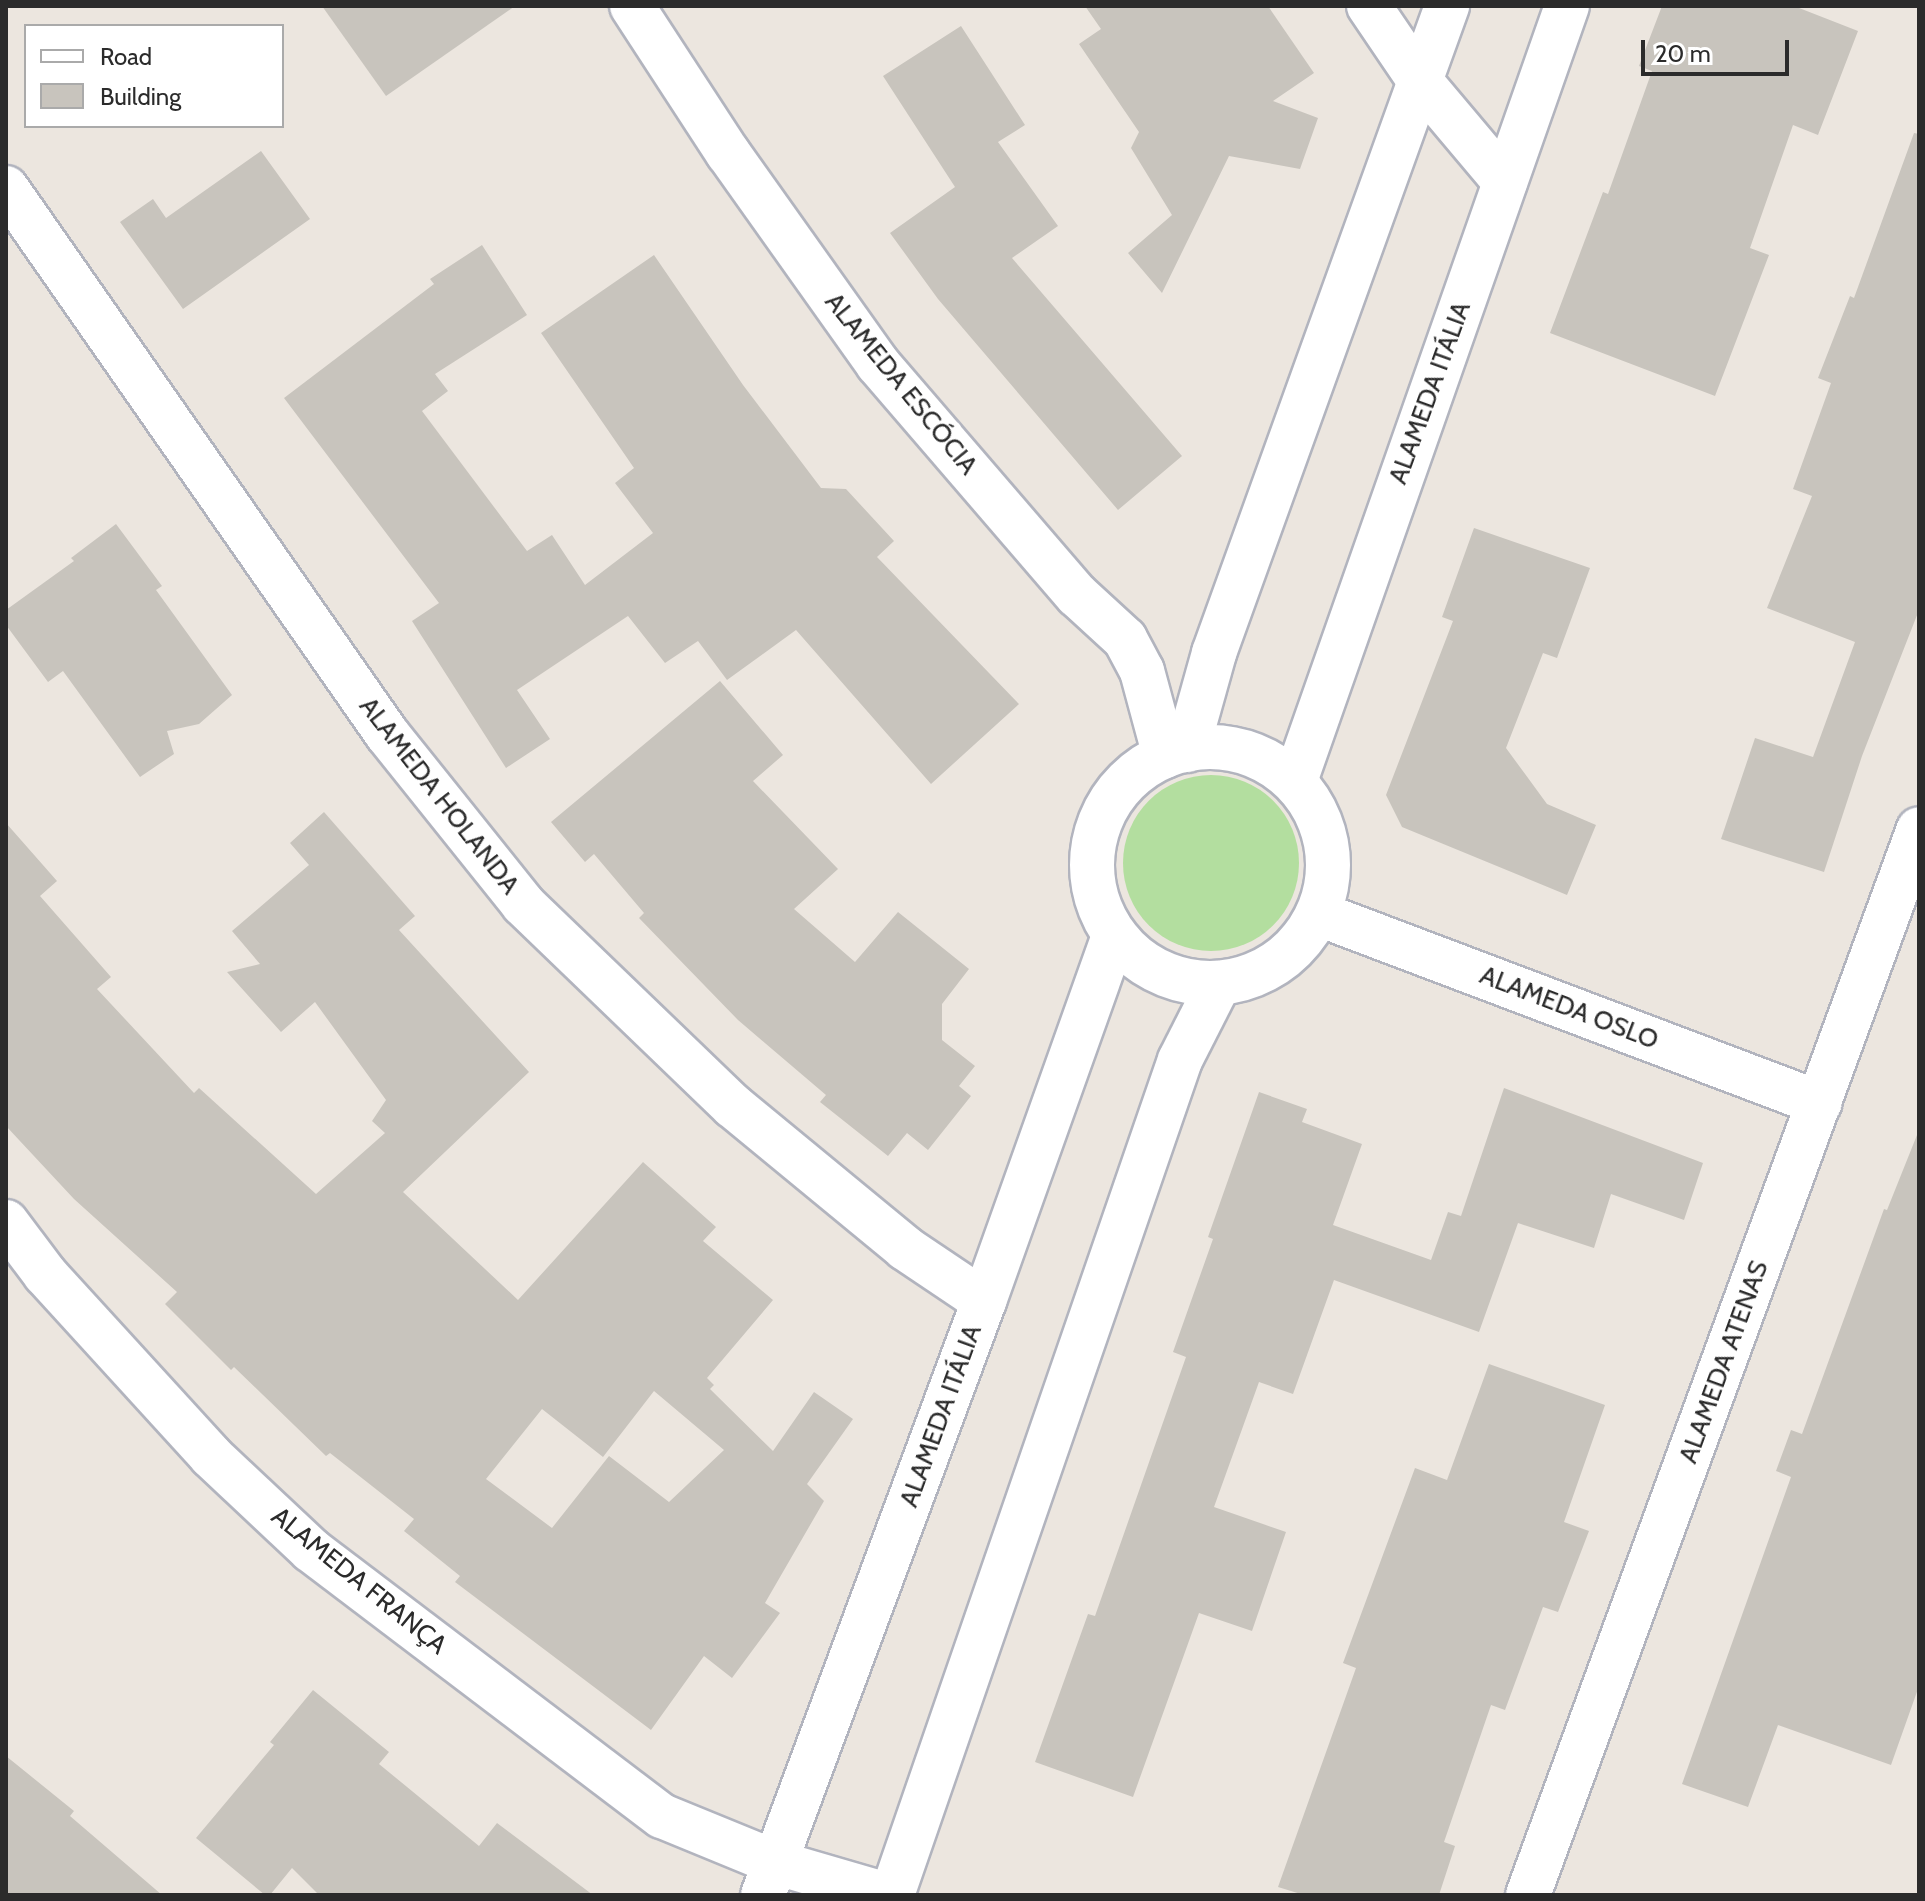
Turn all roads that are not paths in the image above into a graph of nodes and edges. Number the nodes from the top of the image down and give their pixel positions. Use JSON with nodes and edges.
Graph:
{"nodes":[{"id":1,"x":632,"y":6,"type":"edge"},
{"id":2,"x":1369,"y":6,"type":"edge"},
{"id":3,"x":1447,"y":6,"type":"edge"},
{"id":4,"x":1567,"y":6,"type":"edge"},
{"id":5,"x":1420,"y":81,"type":"junction"},
{"id":6,"x":1505,"y":182,"type":"junction"},
{"id":7,"x":6,"y":188,"type":"edge"},
{"id":8,"x":1176,"y":753,"type":"junction"},
{"id":9,"x":1295,"y":781,"type":"junction"},
{"id":10,"x":1919,"y":829,"type":"edge"},
{"id":11,"x":1319,"y":914,"type":"junction"},
{"id":12,"x":1114,"y":935,"type":"junction"},
{"id":13,"x":1219,"y":983,"type":"junction"},
{"id":14,"x":1819,"y":1103,"type":"junction"},
{"id":15,"x":6,"y":1222,"type":"edge"},
{"id":16,"x":984,"y":1301,"type":"junction"},
{"id":17,"x":769,"y":1878,"type":"edge"},
{"id":18,"x":890,"y":1895,"type":"edge"},
{"id":19,"x":1528,"y":1895,"type":"edge"}],
"edges":[{"from":1,"to":8,"type":"street","name":"ALAMEDA ESCÓCIA"},
{"from":2,"to":5,"type":"street"},
{"from":3,"to":5,"type":"street"},
{"from":4,"to":6,"type":"street","name":"ALAMEDA ITÁLIA"},
{"from":5,"to":6,"type":"street"},
{"from":5,"to":8,"type":"street"},
{"from":6,"to":9,"type":"street","name":"ALAMEDA ITÁLIA"},
{"from":7,"to":16,"type":"street","name":"ALAMEDA HOLANDA"},
{"from":8,"to":9,"type":"street"},
{"from":8,"to":12,"type":"street"},
{"from":9,"to":11,"type":"street"},
{"from":10,"to":14,"type":"street","name":"ALAMEDA ATENAS"},
{"from":11,"to":13,"type":"street"},
{"from":11,"to":14,"type":"street","name":"ALAMEDA OSLO"},
{"from":12,"to":13,"type":"street"},
{"from":12,"to":16,"type":"street","name":"ALAMEDA ITÁLIA"},
{"from":13,"to":18,"type":"street"},
{"from":14,"to":19,"type":"street","name":"ALAMEDA ATENAS"},
{"from":15,"to":17,"type":"street","name":"ALAMEDA FRANÇA"},
{"from":16,"to":17,"type":"street","name":"ALAMEDA ITÁLIA"},
{"from":17,"to":18,"type":"street","name":"ALAMEDA FRANÇA"}]}
